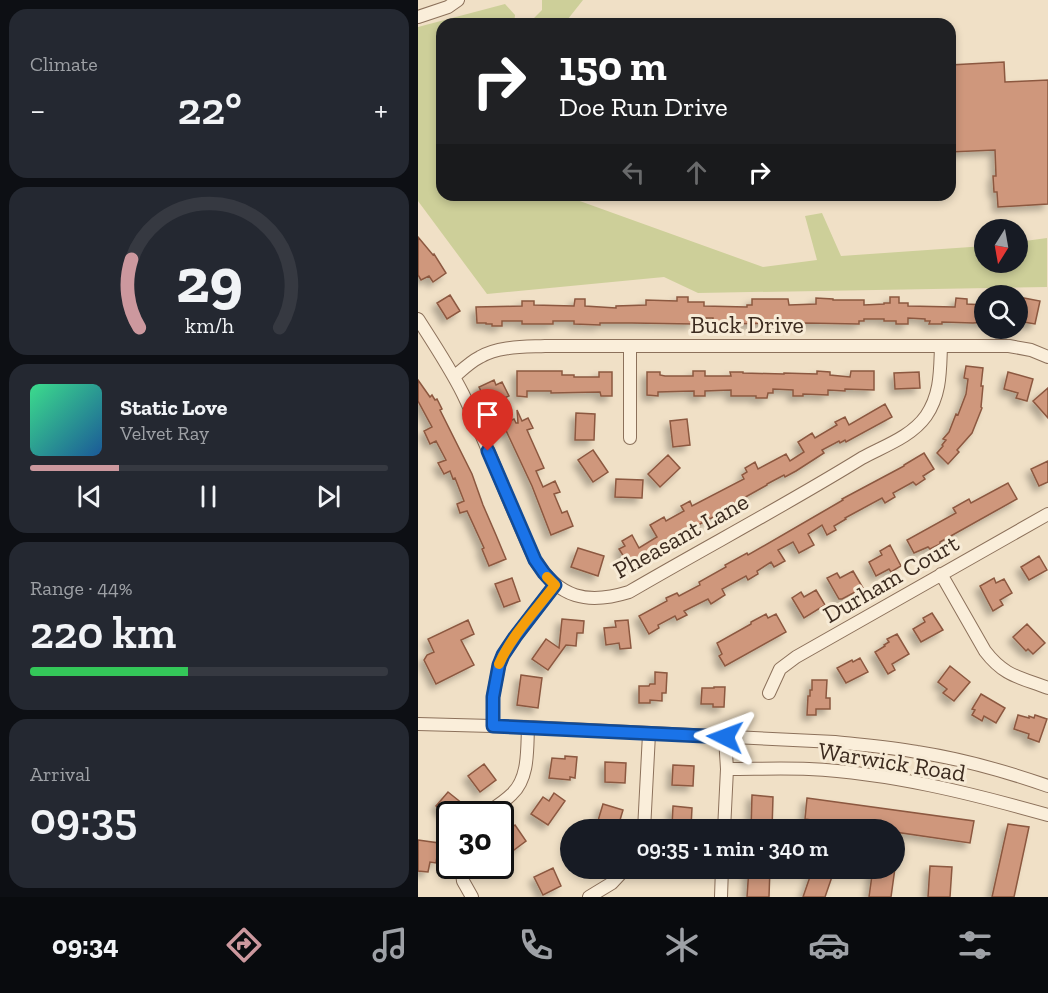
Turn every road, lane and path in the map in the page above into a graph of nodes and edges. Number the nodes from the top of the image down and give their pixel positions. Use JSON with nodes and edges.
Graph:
{"nodes":[{"id":1,"x":458,"y":0,"type":"edge"},
{"id":2,"x":418,"y":17,"type":"edge"},
{"id":3,"x":418,"y":319,"type":"edge"},
{"id":4,"x":941,"y":346,"type":"junction"},
{"id":5,"x":630,"y":347,"type":"junction"},
{"id":6,"x":1048,"y":357,"type":"edge"},
{"id":7,"x":454,"y":377,"type":"junction"},
{"id":8,"x":630,"y":438,"type":"dead end"},
{"id":9,"x":1048,"y":514,"type":"edge"},
{"id":10,"x":941,"y":574,"type":"junction"},
{"id":11,"x":555,"y":585,"type":"junction"},
{"id":12,"x":1048,"y":688,"type":"edge"},
{"id":13,"x":769,"y":693,"type":"dead end"},
{"id":14,"x":418,"y":724,"type":"edge"},
{"id":15,"x":493,"y":726,"type":"junction"},
{"id":16,"x":528,"y":728,"type":"junction"},
{"id":17,"x":649,"y":734,"type":"junction"},
{"id":18,"x":725,"y":737,"type":"junction"},
{"id":19,"x":727,"y":768,"type":"junction"},
{"id":20,"x":1048,"y":786,"type":"edge"},
{"id":21,"x":503,"y":801,"type":"edge"},
{"id":22,"x":1048,"y":816,"type":"edge"},
{"id":23,"x":645,"y":819,"type":"edge"},
{"id":24,"x":725,"y":819,"type":"edge"},
{"id":25,"x":463,"y":879,"type":"edge"},
{"id":26,"x":616,"y":879,"type":"edge"},
{"id":27,"x":722,"y":879,"type":"edge"},
{"id":28,"x":472,"y":897,"type":"edge"},
{"id":29,"x":589,"y":897,"type":"edge"},
{"id":30,"x":721,"y":897,"type":"edge"}],
"edges":[{"from":1,"to":2,"type":"street"},
{"from":3,"to":7,"type":"street","name":"Pheasant Lane"},
{"from":4,"to":5,"type":"street","name":"Buck Drive"},
{"from":4,"to":6,"type":"street","name":"Buck Drive"},
{"from":4,"to":11,"type":"street","name":"Pheasant Lane"},
{"from":5,"to":7,"type":"street","name":"Buck Drive"},
{"from":5,"to":8,"type":"street"},
{"from":7,"to":11,"type":"street","name":"Pheasant Lane"},
{"from":9,"to":10,"type":"street","name":"Durham Court"},
{"from":10,"to":12,"type":"street"},
{"from":10,"to":13,"type":"street","name":"Durham Court"},
{"from":11,"to":15,"type":"street"},
{"from":14,"to":15,"type":"street"},
{"from":15,"to":16,"type":"street"},
{"from":16,"to":17,"type":"street"},
{"from":16,"to":21,"type":"street"},
{"from":17,"to":18,"type":"street"},
{"from":17,"to":23,"type":"street"},
{"from":18,"to":19,"type":"street"},
{"from":18,"to":20,"type":"street"},
{"from":19,"to":22,"type":"street","name":"Warwick Road"},
{"from":19,"to":24,"type":"street"},
{"from":25,"to":28,"type":"street"},
{"from":26,"to":29,"type":"street"},
{"from":27,"to":30,"type":"street"}]}
